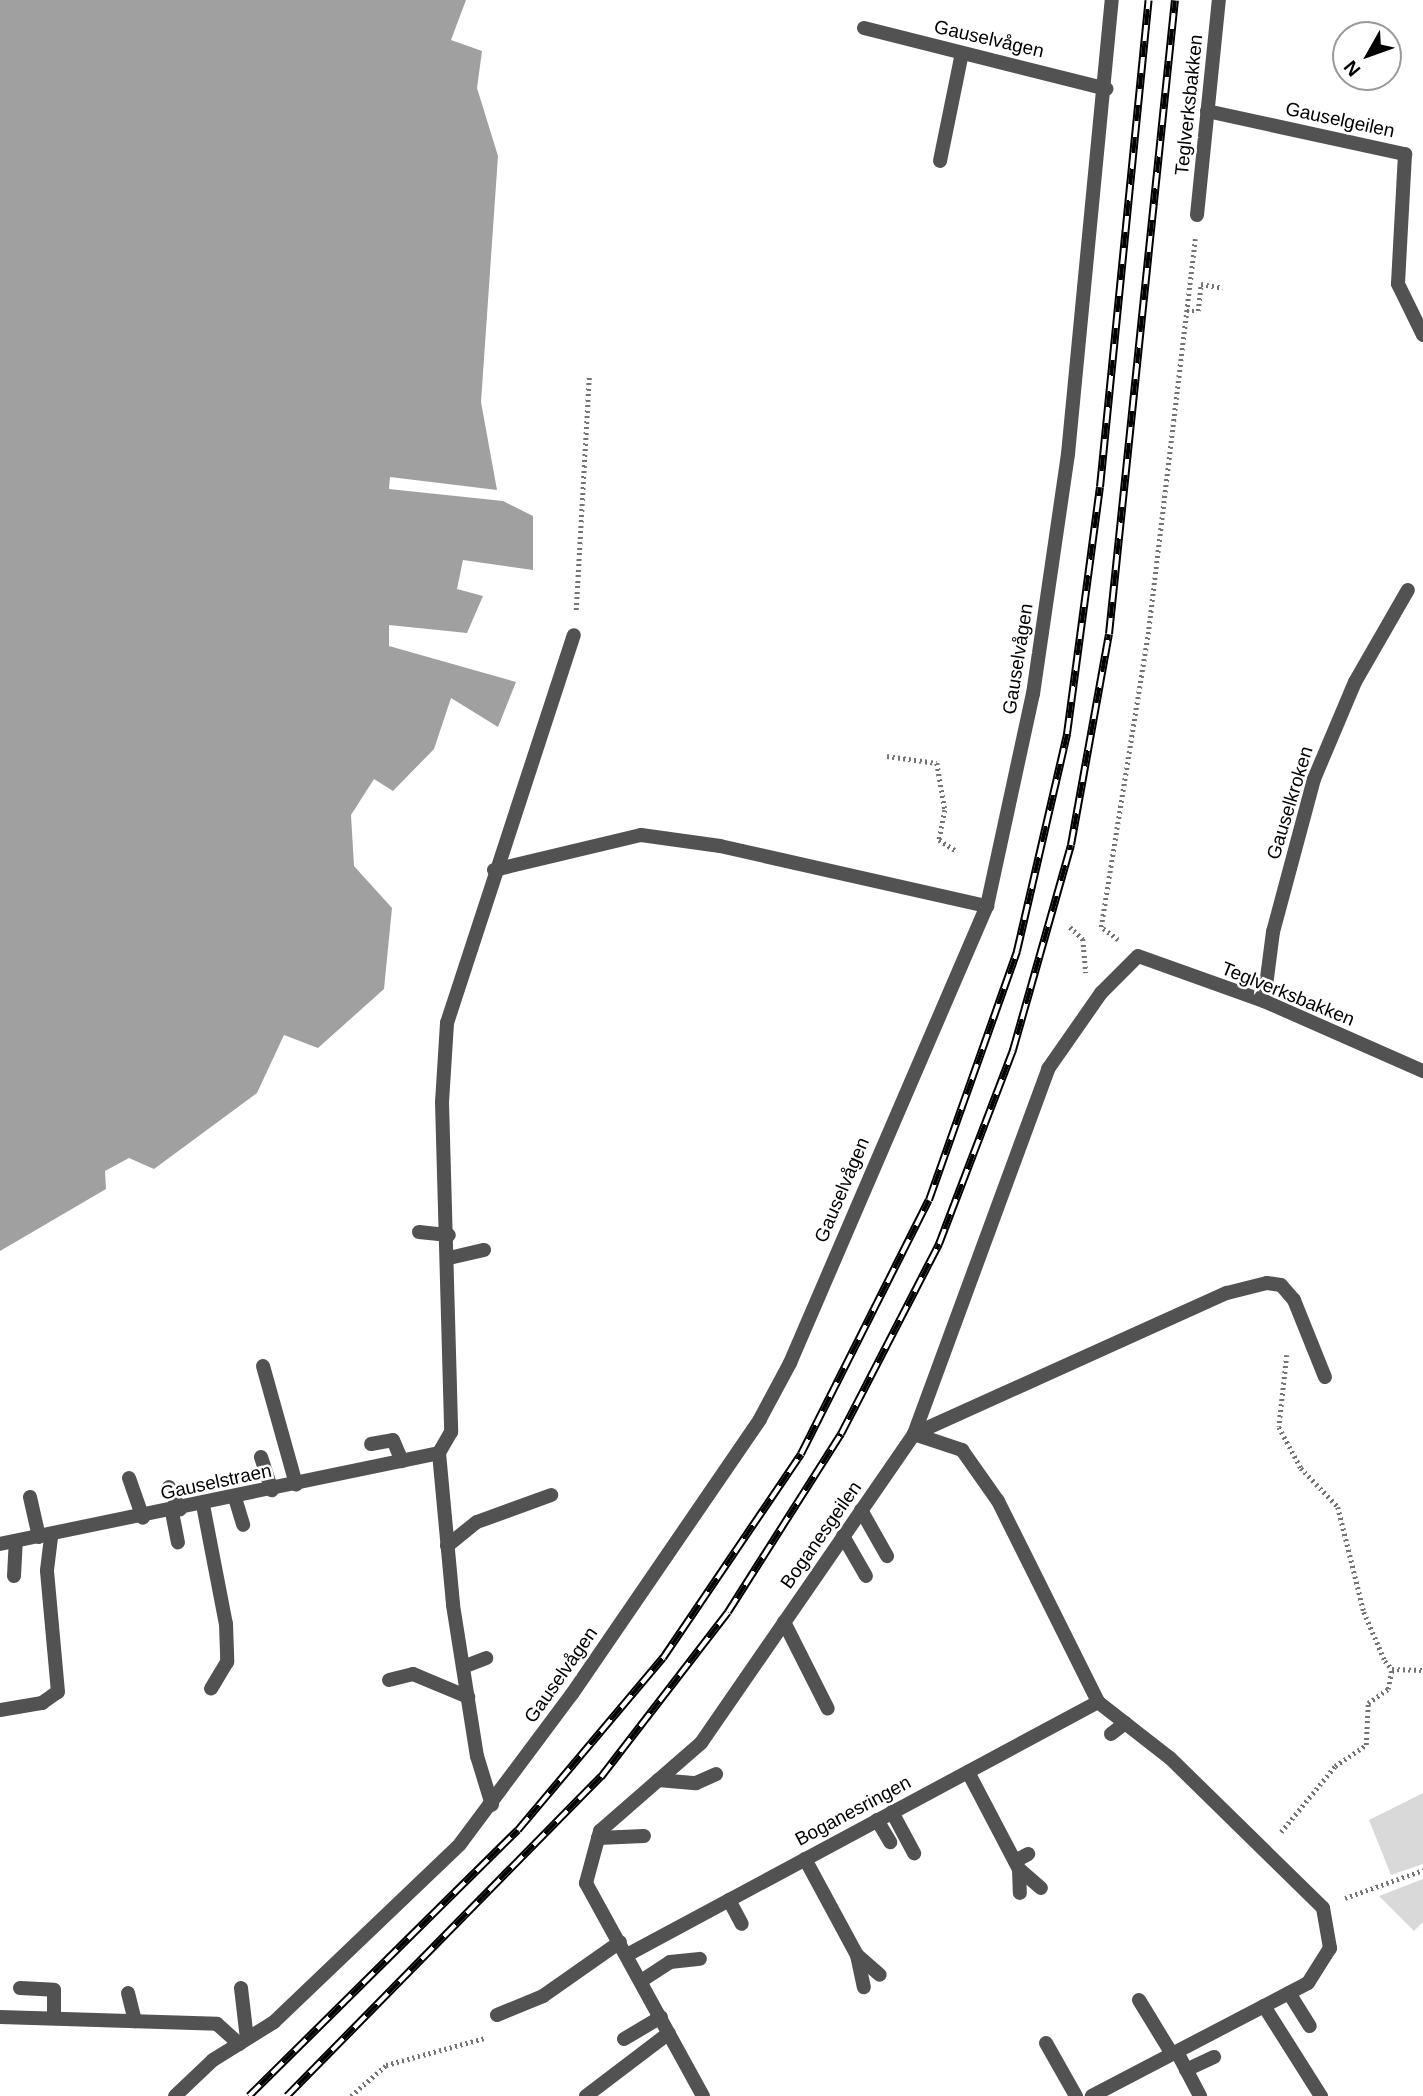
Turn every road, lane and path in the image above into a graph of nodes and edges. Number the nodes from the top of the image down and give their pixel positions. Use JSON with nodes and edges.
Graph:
{"nodes":[{"id":1,"x":1112,"y":0,"type":"edge"},
{"id":2,"x":1219,"y":0,"type":"edge"},
{"id":3,"x":864,"y":29,"type":"dead end"},
{"id":4,"x":962,"y":53,"type":"junction"},
{"id":5,"x":1106,"y":89,"type":"junction"},
{"id":6,"x":1207,"y":111,"type":"junction"},
{"id":7,"x":940,"y":161,"type":"dead end"},
{"id":8,"x":1197,"y":215,"type":"joint"},
{"id":9,"x":1223,"y":288,"type":"dead end"},
{"id":10,"x":1187,"y":311,"type":"junction"},
{"id":11,"x":1423,"y":335,"type":"edge"},
{"id":12,"x":589,"y":377,"type":"dead end"},
{"id":13,"x":1408,"y":590,"type":"dead end"},
{"id":14,"x":574,"y":635,"type":"joint"},
{"id":15,"x":887,"y":756,"type":"dead end"},
{"id":16,"x":958,"y":852,"type":"dead end"},
{"id":17,"x":494,"y":870,"type":"junction"},
{"id":18,"x":988,"y":906,"type":"junction"},
{"id":19,"x":1070,"y":927,"type":"dead end"},
{"id":20,"x":1138,"y":956,"type":"junction"},
{"id":21,"x":1101,"y":993,"type":"junction"},
{"id":22,"x":1264,"y":1001,"type":"junction"},
{"id":23,"x":1423,"y":1071,"type":"edge"},
{"id":24,"x":419,"y":1232,"type":"dead end"},
{"id":25,"x":449,"y":1234,"type":"junction"},
{"id":26,"x":484,"y":1250,"type":"dead end"},
{"id":27,"x":449,"y":1258,"type":"junction"},
{"id":28,"x":1286,"y":1343,"type":"dead end"},
{"id":29,"x":263,"y":1366,"type":"dead end"},
{"id":30,"x":1325,"y":1377,"type":"dead end"},
{"id":31,"x":914,"y":1434,"type":"junction"},
{"id":32,"x":371,"y":1444,"type":"dead end"},
{"id":33,"x":439,"y":1453,"type":"junction"},
{"id":34,"x":261,"y":1457,"type":"dead end"},
{"id":35,"x":402,"y":1461,"type":"junction"},
{"id":36,"x":129,"y":1478,"type":"dead end"},
{"id":37,"x":296,"y":1485,"type":"junction"},
{"id":38,"x":169,"y":1487,"type":"dead end"},
{"id":39,"x":272,"y":1490,"type":"junction"},
{"id":40,"x":551,"y":1496,"type":"dead end"},
{"id":41,"x":30,"y":1497,"type":"dead end"},
{"id":42,"x":235,"y":1498,"type":"junction"},
{"id":43,"x":203,"y":1505,"type":"junction"},
{"id":44,"x":861,"y":1510,"type":"junction"},
{"id":45,"x":176,"y":1511,"type":"junction"},
{"id":46,"x":143,"y":1518,"type":"junction"},
{"id":47,"x":243,"y":1525,"type":"dead end"},
{"id":48,"x":45,"y":1536,"type":"junction"},
{"id":49,"x":843,"y":1536,"type":"junction"},
{"id":50,"x":16,"y":1541,"type":"junction"},
{"id":51,"x":178,"y":1542,"type":"dead end"},
{"id":52,"x":0,"y":1544,"type":"edge"},
{"id":53,"x":447,"y":1546,"type":"junction"},
{"id":54,"x":887,"y":1556,"type":"dead end"},
{"id":55,"x":14,"y":1576,"type":"dead end"},
{"id":56,"x":866,"y":1576,"type":"dead end"},
{"id":57,"x":784,"y":1622,"type":"junction"},
{"id":58,"x":486,"y":1658,"type":"dead end"},
{"id":59,"x":463,"y":1667,"type":"junction"},
{"id":60,"x":1392,"y":1669,"type":"junction"},
{"id":61,"x":1423,"y":1670,"type":"edge"},
{"id":62,"x":389,"y":1679,"type":"dead end"},
{"id":63,"x":211,"y":1689,"type":"dead end"},
{"id":64,"x":468,"y":1697,"type":"junction"},
{"id":65,"x":1098,"y":1702,"type":"junction"},
{"id":66,"x":828,"y":1709,"type":"dead end"},
{"id":67,"x":0,"y":1710,"type":"edge"},
{"id":68,"x":1125,"y":1723,"type":"junction"},
{"id":69,"x":1111,"y":1734,"type":"dead end"},
{"id":70,"x":968,"y":1772,"type":"junction"},
{"id":71,"x":716,"y":1774,"type":"dead end"},
{"id":72,"x":658,"y":1780,"type":"junction"},
{"id":73,"x":492,"y":1805,"type":"junction"},
{"id":74,"x":892,"y":1812,"type":"junction"},
{"id":75,"x":877,"y":1820,"type":"junction"},
{"id":76,"x":1245,"y":1832,"type":"junction"},
{"id":77,"x":644,"y":1836,"type":"dead end"},
{"id":78,"x":598,"y":1838,"type":"junction"},
{"id":79,"x":890,"y":1842,"type":"dead end"},
{"id":80,"x":914,"y":1853,"type":"dead end"},
{"id":81,"x":805,"y":1859,"type":"junction"},
{"id":82,"x":1020,"y":1861,"type":"junction"},
{"id":83,"x":1423,"y":1870,"type":"edge"},
{"id":84,"x":1041,"y":1888,"type":"dead end"},
{"id":85,"x":1020,"y":1893,"type":"dead end"},
{"id":86,"x":729,"y":1900,"type":"junction"},
{"id":87,"x":1323,"y":1909,"type":"junction"},
{"id":88,"x":743,"y":1924,"type":"dead end"},
{"id":89,"x":623,"y":1949,"type":"junction"},
{"id":90,"x":857,"y":1955,"type":"junction"},
{"id":91,"x":700,"y":1959,"type":"dead end"},
{"id":92,"x":880,"y":1975,"type":"dead end"},
{"id":93,"x":641,"y":1981,"type":"junction"},
{"id":94,"x":864,"y":1986,"type":"dead end"},
{"id":95,"x":20,"y":1988,"type":"dead end"},
{"id":96,"x":241,"y":1988,"type":"dead end"},
{"id":97,"x":128,"y":1993,"type":"dead end"},
{"id":98,"x":1289,"y":1993,"type":"junction"},
{"id":99,"x":1139,"y":2000,"type":"dead end"},
{"id":100,"x":1264,"y":2006,"type":"junction"},
{"id":101,"x":497,"y":2015,"type":"dead end"},
{"id":102,"x":0,"y":2017,"type":"edge"},
{"id":103,"x":54,"y":2017,"type":"junction"},
{"id":104,"x":661,"y":2017,"type":"junction"},
{"id":105,"x":135,"y":2021,"type":"junction"},
{"id":106,"x":1310,"y":2026,"type":"dead end"},
{"id":107,"x":669,"y":2033,"type":"junction"},
{"id":108,"x":624,"y":2039,"type":"dead end"},
{"id":109,"x":243,"y":2042,"type":"junction"},
{"id":110,"x":1046,"y":2043,"type":"dead end"},
{"id":111,"x":1174,"y":2053,"type":"junction"},
{"id":112,"x":1214,"y":2057,"type":"dead end"},
{"id":113,"x":1186,"y":2070,"type":"junction"},
{"id":114,"x":175,"y":2096,"type":"edge"},
{"id":115,"x":586,"y":2096,"type":"edge"},
{"id":116,"x":703,"y":2096,"type":"edge"},
{"id":117,"x":1076,"y":2096,"type":"edge"},
{"id":118,"x":1092,"y":2096,"type":"edge"},
{"id":119,"x":1200,"y":2096,"type":"edge"},
{"id":120,"x":1321,"y":2096,"type":"edge"}],
"edges":[{"from":1,"to":5,"type":"street","name":"Gauselvågen"},
{"from":2,"to":6,"type":"street","name":"Teglverksbakken"},
{"from":3,"to":4,"type":"street","name":"Gauselvågen"},
{"from":4,"to":5,"type":"street","name":"Gauselvågen"},
{"from":4,"to":7,"type":"street"},
{"from":5,"to":18,"type":"street","name":"Gauselvågen"},
{"from":6,"to":8,"type":"street","name":"Teglverksbakken"},
{"from":6,"to":11,"type":"street","name":"Gauselgeilen"},
{"from":8,"to":10,"type":"path"},
{"from":9,"to":10,"type":"path"},
{"from":10,"to":20,"type":"path"},
{"from":12,"to":14,"type":"path"},
{"from":13,"to":22,"type":"street","name":"Gauselkroken"},
{"from":14,"to":17,"type":"street"},
{"from":15,"to":16,"type":"path"},
{"from":17,"to":18,"type":"street"},
{"from":17,"to":25,"type":"street"},
{"from":18,"to":73,"type":"street","name":"Gauselvågen"},
{"from":19,"to":21,"type":"path"},
{"from":20,"to":21,"type":"street","name":"Boganesgeilen"},
{"from":20,"to":22,"type":"street","name":"Teglverksbakken"},
{"from":21,"to":31,"type":"street","name":"Boganesgeilen"},
{"from":22,"to":23,"type":"street","name":"Teglverksbakken"},
{"from":24,"to":25,"type":"street"},
{"from":25,"to":27,"type":"street"},
{"from":26,"to":27,"type":"street"},
{"from":27,"to":33,"type":"street"},
{"from":28,"to":60,"type":"path"},
{"from":29,"to":37,"type":"street"},
{"from":30,"to":31,"type":"street"},
{"from":31,"to":44,"type":"street","name":"Boganesgeilen"},
{"from":31,"to":65,"type":"street"},
{"from":32,"to":35,"type":"street"},
{"from":33,"to":35,"type":"street","name":"Gauselstraen"},
{"from":33,"to":53,"type":"street"},
{"from":34,"to":39,"type":"street"},
{"from":35,"to":37,"type":"street","name":"Gauselstraen"},
{"from":36,"to":46,"type":"street"},
{"from":37,"to":39,"type":"street","name":"Gauselstraen"},
{"from":38,"to":45,"type":"street"},
{"from":39,"to":42,"type":"street","name":"Gauselstraen"},
{"from":40,"to":53,"type":"street"},
{"from":41,"to":48,"type":"street"},
{"from":42,"to":43,"type":"street","name":"Gauselstraen"},
{"from":42,"to":47,"type":"street"},
{"from":43,"to":45,"type":"street","name":"Gauselstraen"},
{"from":43,"to":63,"type":"street"},
{"from":44,"to":49,"type":"street","name":"Boganesgeilen"},
{"from":44,"to":54,"type":"street"},
{"from":45,"to":46,"type":"street","name":"Gauselstraen"},
{"from":45,"to":51,"type":"street"},
{"from":46,"to":48,"type":"street","name":"Gauselstraen"},
{"from":48,"to":50,"type":"street","name":"Gauselstraen"},
{"from":48,"to":67,"type":"street"},
{"from":49,"to":56,"type":"street"},
{"from":49,"to":57,"type":"street","name":"Boganesgeilen"},
{"from":50,"to":52,"type":"street","name":"Gauselstraen"},
{"from":50,"to":55,"type":"street"},
{"from":53,"to":59,"type":"street"},
{"from":57,"to":66,"type":"street"},
{"from":57,"to":72,"type":"street","name":"Boganesgeilen"},
{"from":58,"to":59,"type":"street"},
{"from":59,"to":64,"type":"street"},
{"from":60,"to":61,"type":"path"},
{"from":60,"to":76,"type":"path"},
{"from":62,"to":64,"type":"street"},
{"from":64,"to":73,"type":"street"},
{"from":65,"to":68,"type":"street"},
{"from":65,"to":70,"type":"street","name":"Boganesringen"},
{"from":68,"to":69,"type":"street"},
{"from":68,"to":76,"type":"street"},
{"from":70,"to":74,"type":"street","name":"Boganesringen"},
{"from":70,"to":82,"type":"street"},
{"from":71,"to":72,"type":"street"},
{"from":72,"to":78,"type":"street","name":"Boganesgeilen"},
{"from":73,"to":109,"type":"street","name":"Gauselvågen"},
{"from":74,"to":75,"type":"street","name":"Boganesringen"},
{"from":74,"to":80,"type":"street"},
{"from":75,"to":79,"type":"street"},
{"from":75,"to":81,"type":"street","name":"Boganesringen"},
{"from":76,"to":87,"type":"street"},
{"from":77,"to":78,"type":"street"},
{"from":78,"to":89,"type":"street"},
{"from":81,"to":86,"type":"street","name":"Boganesringen"},
{"from":81,"to":90,"type":"street"},
{"from":82,"to":84,"type":"street"},
{"from":82,"to":85,"type":"street"},
{"from":83,"to":87,"type":"path"},
{"from":86,"to":88,"type":"street"},
{"from":86,"to":89,"type":"street","name":"Boganesringen"},
{"from":87,"to":98,"type":"street"},
{"from":89,"to":93,"type":"street"},
{"from":89,"to":101,"type":"street","name":"Boganesringen"},
{"from":90,"to":92,"type":"street"},
{"from":90,"to":94,"type":"street"},
{"from":91,"to":93,"type":"street"},
{"from":93,"to":104,"type":"street"},
{"from":95,"to":103,"type":"street"},
{"from":96,"to":109,"type":"street"},
{"from":97,"to":105,"type":"street"},
{"from":98,"to":100,"type":"street"},
{"from":98,"to":106,"type":"street"},
{"from":99,"to":111,"type":"street"},
{"from":100,"to":111,"type":"street"},
{"from":100,"to":120,"type":"street"},
{"from":102,"to":103,"type":"street"},
{"from":103,"to":105,"type":"street"},
{"from":104,"to":107,"type":"street"},
{"from":104,"to":108,"type":"street"},
{"from":105,"to":109,"type":"street"},
{"from":107,"to":115,"type":"street"},
{"from":107,"to":116,"type":"street"},
{"from":109,"to":114,"type":"street","name":"Gauselvågen"},
{"from":110,"to":117,"type":"street"},
{"from":111,"to":113,"type":"street"},
{"from":111,"to":118,"type":"street"},
{"from":112,"to":113,"type":"street"},
{"from":113,"to":119,"type":"street"}]}
